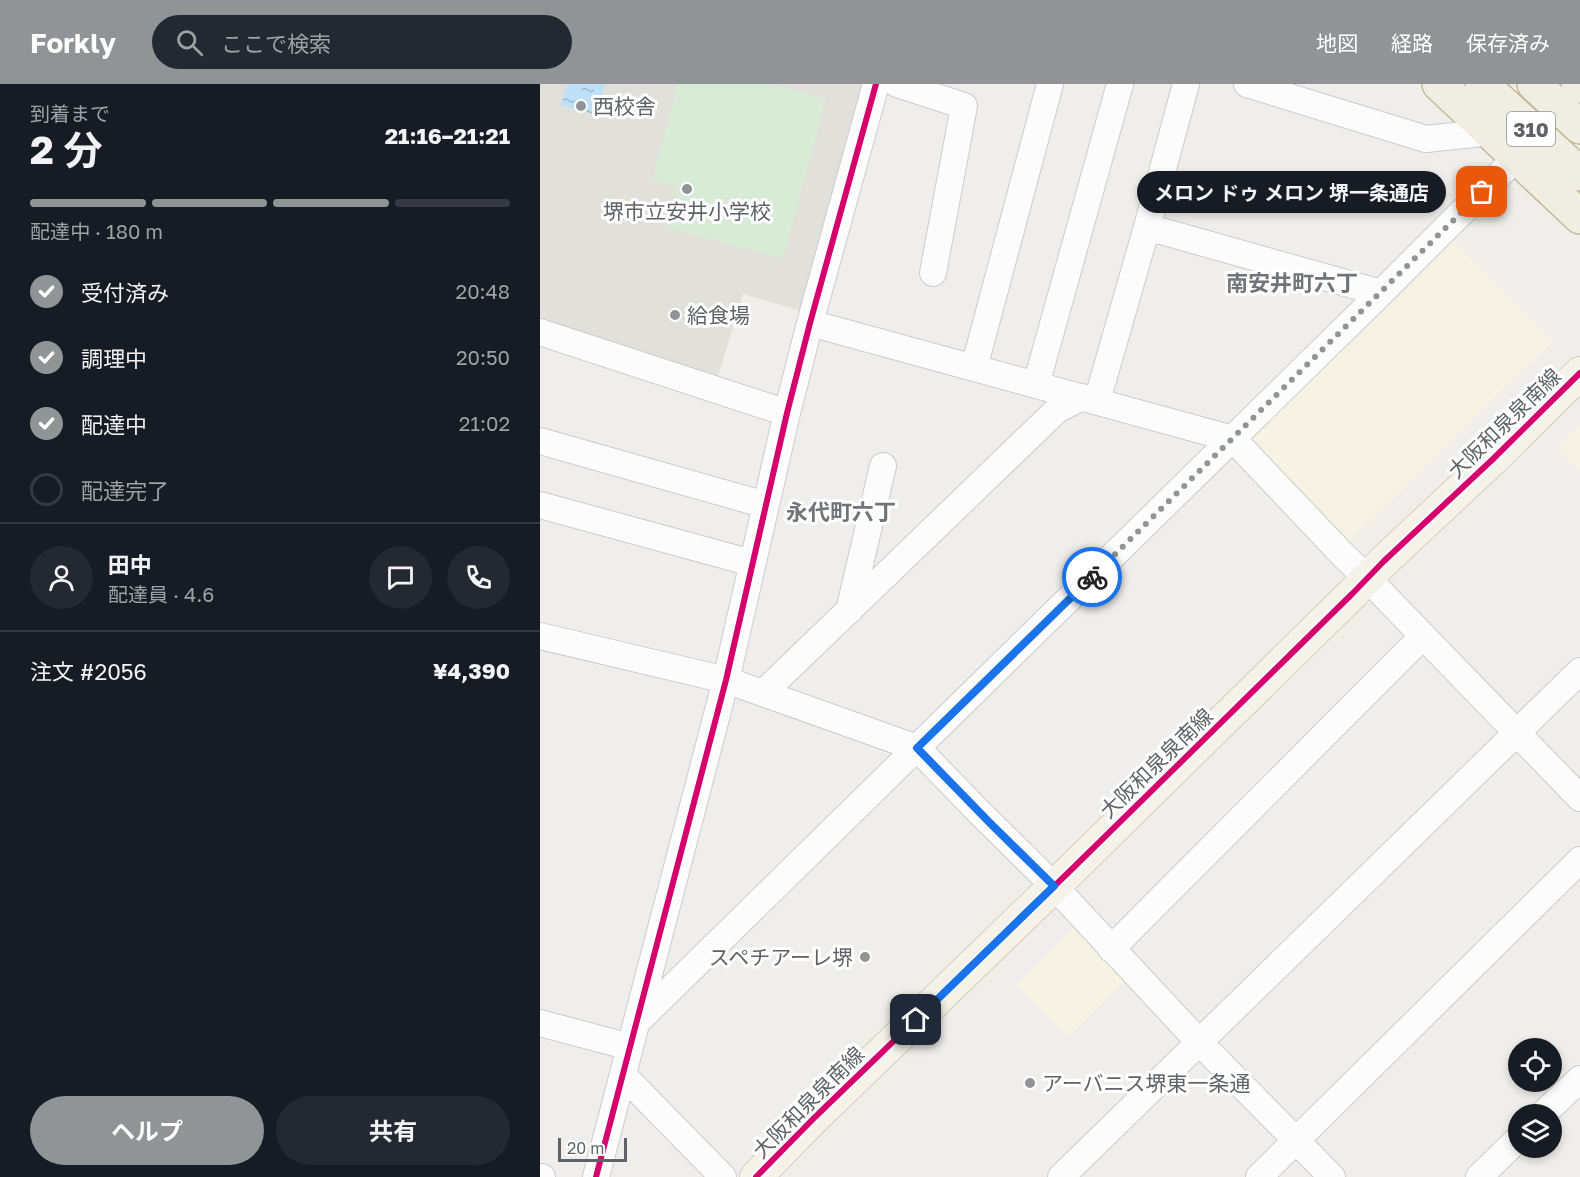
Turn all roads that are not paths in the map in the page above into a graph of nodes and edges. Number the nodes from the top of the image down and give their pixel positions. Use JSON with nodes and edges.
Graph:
{"nodes":[{"id":1,"x":876,"y":84,"type":"edge"},
{"id":2,"x":897,"y":84,"type":"edge"},
{"id":3,"x":1050,"y":84,"type":"edge"},
{"id":4,"x":1120,"y":84,"type":"edge"},
{"id":5,"x":1186,"y":84,"type":"edge"},
{"id":6,"x":1247,"y":84,"type":"edge"},
{"id":7,"x":1439,"y":84,"type":"edge"},
{"id":8,"x":1482,"y":84,"type":"edge"},
{"id":9,"x":1534,"y":84,"type":"edge"},
{"id":10,"x":1580,"y":127,"type":"edge"},
{"id":11,"x":1492,"y":132,"type":"junction"},
{"id":12,"x":1516,"y":158,"type":"junction"},
{"id":13,"x":1580,"y":174,"type":"edge"},
{"id":14,"x":1580,"y":217,"type":"edge"},
{"id":15,"x":1147,"y":227,"type":"junction"},
{"id":16,"x":933,"y":273,"type":"dead end"},
{"id":17,"x":1381,"y":293,"type":"junction"},
{"id":18,"x":810,"y":323,"type":"junction"},
{"id":19,"x":540,"y":332,"type":"edge"},
{"id":20,"x":974,"y":368,"type":"junction"},
{"id":21,"x":1580,"y":372,"type":"edge"},
{"id":22,"x":1036,"y":385,"type":"junction"},
{"id":23,"x":1089,"y":399,"type":"junction"},
{"id":24,"x":787,"y":413,"type":"junction"},
{"id":25,"x":1233,"y":439,"type":"junction"},
{"id":26,"x":540,"y":441,"type":"edge"},
{"id":27,"x":884,"y":466,"type":"dead end"},
{"id":28,"x":540,"y":505,"type":"edge"},
{"id":29,"x":766,"y":505,"type":"junction"},
{"id":30,"x":752,"y":563,"type":"junction"},
{"id":31,"x":1368,"y":579,"type":"junction"},
{"id":32,"x":849,"y":611,"type":"junction"},
{"id":33,"x":540,"y":636,"type":"edge"},
{"id":34,"x":1423,"y":636,"type":"junction"},
{"id":35,"x":1580,"y":671,"type":"edge"},
{"id":36,"x":726,"y":680,"type":"junction"},
{"id":37,"x":763,"y":693,"type":"junction"},
{"id":38,"x":1517,"y":734,"type":"junction"},
{"id":39,"x":917,"y":748,"type":"junction"},
{"id":40,"x":1580,"y":798,"type":"edge"},
{"id":41,"x":1580,"y":860,"type":"edge"},
{"id":42,"x":1054,"y":886,"type":"junction"},
{"id":43,"x":1112,"y":949,"type":"junction"},
{"id":44,"x":637,"y":1022,"type":"junction"},
{"id":45,"x":540,"y":1023,"type":"edge"},
{"id":46,"x":1199,"y":1042,"type":"junction"},
{"id":47,"x":630,"y":1047,"type":"junction"},
{"id":48,"x":623,"y":1075,"type":"junction"},
{"id":49,"x":1580,"y":1079,"type":"edge"},
{"id":50,"x":1554,"y":1104,"type":"edge"},
{"id":51,"x":1297,"y":1140,"type":"junction"},
{"id":52,"x":1508,"y":1149,"type":"edge"},
{"id":53,"x":596,"y":1177,"type":"edge"},
{"id":54,"x":723,"y":1177,"type":"edge"},
{"id":55,"x":756,"y":1177,"type":"edge"},
{"id":56,"x":1061,"y":1177,"type":"edge"},
{"id":57,"x":1259,"y":1177,"type":"edge"},
{"id":58,"x":1332,"y":1177,"type":"edge"},
{"id":59,"x":1479,"y":1177,"type":"edge"}],
"edges":[{"from":1,"to":18,"type":"street"},
{"from":2,"to":16,"type":"street"},
{"from":3,"to":20,"type":"street"},
{"from":4,"to":22,"type":"street"},
{"from":5,"to":15,"type":"street"},
{"from":6,"to":11,"type":"street"},
{"from":7,"to":11,"type":"highway"},
{"from":8,"to":13,"type":"highway","number":"310"},
{"from":9,"to":10,"type":"highway","number":"310"},
{"from":11,"to":12,"type":"highway"},
{"from":12,"to":14,"type":"highway"},
{"from":12,"to":17,"type":"street"},
{"from":15,"to":17,"type":"street"},
{"from":15,"to":23,"type":"street"},
{"from":17,"to":25,"type":"street"},
{"from":18,"to":20,"type":"street"},
{"from":18,"to":24,"type":"street"},
{"from":19,"to":24,"type":"street"},
{"from":20,"to":22,"type":"street"},
{"from":21,"to":31,"type":"main road","name":"大阪和泉泉南線"},
{"from":22,"to":23,"type":"street"},
{"from":23,"to":25,"type":"street"},
{"from":23,"to":32,"type":"street"},
{"from":24,"to":29,"type":"street"},
{"from":25,"to":31,"type":"street"},
{"from":25,"to":39,"type":"street"},
{"from":26,"to":29,"type":"street"},
{"from":27,"to":32,"type":"street"},
{"from":28,"to":30,"type":"street"},
{"from":29,"to":30,"type":"street"},
{"from":30,"to":36,"type":"street"},
{"from":31,"to":34,"type":"street"},
{"from":31,"to":42,"type":"main road","name":"大阪和泉泉南線"},
{"from":32,"to":37,"type":"street"},
{"from":33,"to":36,"type":"street"},
{"from":34,"to":38,"type":"street"},
{"from":34,"to":43,"type":"street"},
{"from":35,"to":38,"type":"street"},
{"from":36,"to":37,"type":"street"},
{"from":36,"to":44,"type":"street"},
{"from":37,"to":39,"type":"street"},
{"from":38,"to":40,"type":"street"},
{"from":38,"to":46,"type":"street"},
{"from":39,"to":42,"type":"street"},
{"from":39,"to":44,"type":"street"},
{"from":41,"to":51,"type":"street"},
{"from":42,"to":43,"type":"street"},
{"from":42,"to":55,"type":"main road","name":"大阪和泉泉南線"},
{"from":43,"to":46,"type":"street"},
{"from":44,"to":47,"type":"street"},
{"from":45,"to":47,"type":"street"},
{"from":46,"to":51,"type":"street"},
{"from":46,"to":56,"type":"street"},
{"from":47,"to":48,"type":"street"},
{"from":48,"to":53,"type":"street"},
{"from":48,"to":54,"type":"street"},
{"from":49,"to":50,"type":"street"},
{"from":51,"to":57,"type":"street"},
{"from":51,"to":58,"type":"street"},
{"from":52,"to":59,"type":"street"}]}
